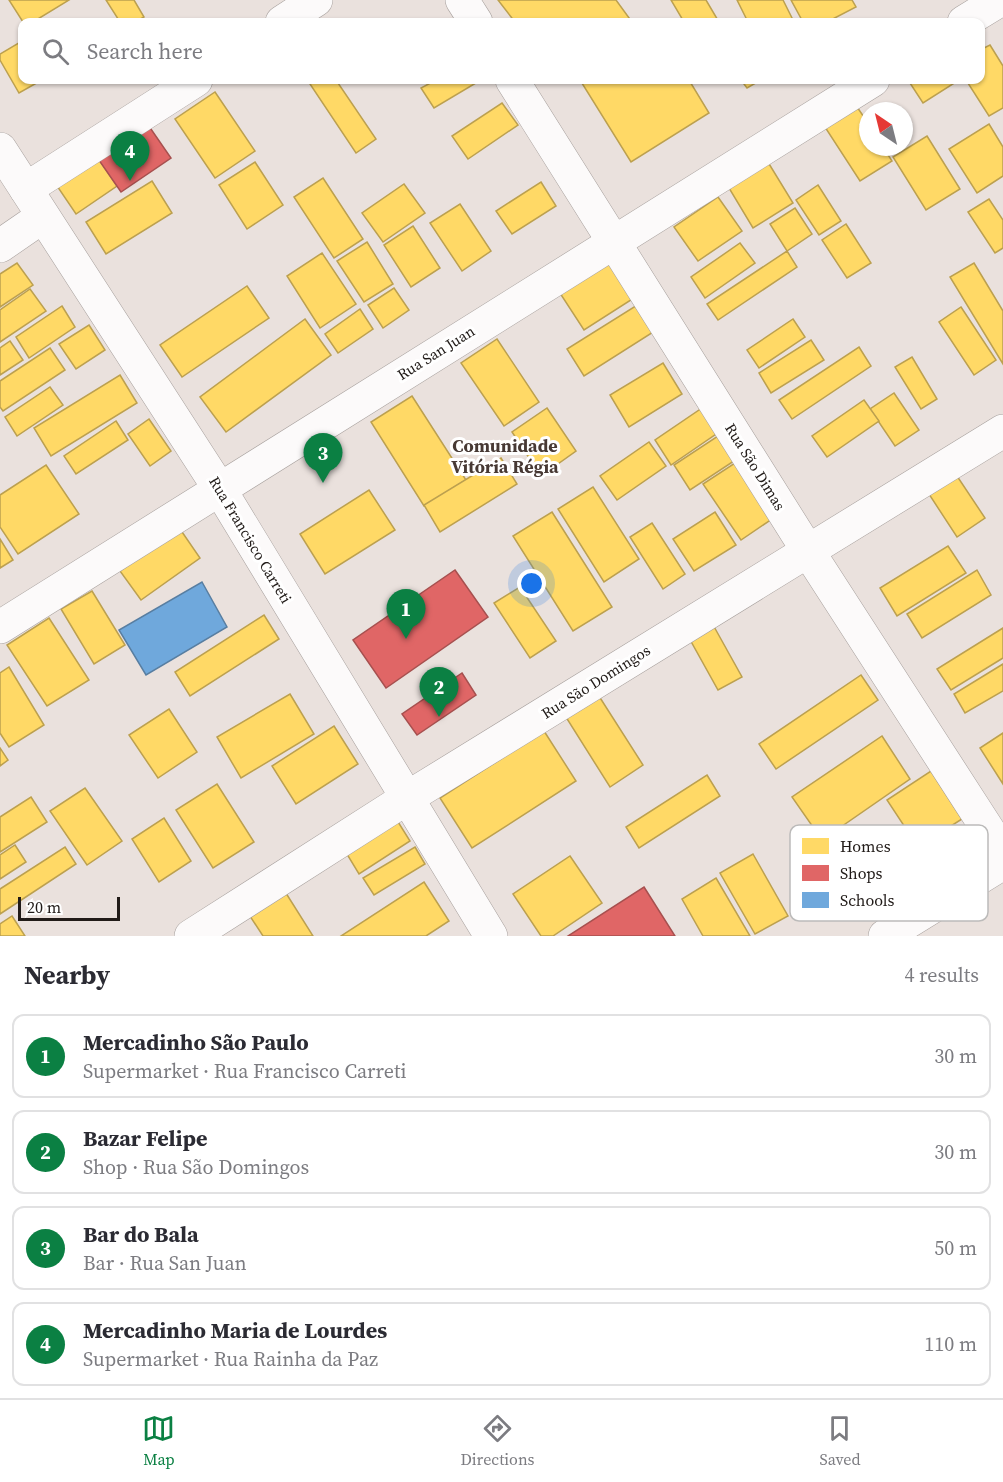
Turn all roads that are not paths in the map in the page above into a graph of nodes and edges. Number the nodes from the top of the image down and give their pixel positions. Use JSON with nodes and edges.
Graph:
{"nodes":[{"id":1,"x":316,"y":0,"type":"edge"},
{"id":2,"x":462,"y":0,"type":"edge"},
{"id":3,"x":1000,"y":0,"type":"edge"},
{"id":4,"x":288,"y":18,"type":"edge"},
{"id":5,"x":473,"y":18,"type":"edge"},
{"id":6,"x":971,"y":18,"type":"edge"},
{"id":7,"x":189,"y":84,"type":"edge"},
{"id":8,"x":514,"y":84,"type":"edge"},
{"id":9,"x":867,"y":84,"type":"edge"},
{"id":10,"x":0,"y":149,"type":"edge"},
{"id":11,"x":26,"y":189,"type":"junction"},
{"id":12,"x":42,"y":217,"type":"junction"},
{"id":13,"x":613,"y":242,"type":"junction"},
{"id":14,"x":0,"y":246,"type":"edge"},
{"id":15,"x":1003,"y":431,"type":"edge"},
{"id":16,"x":219,"y":488,"type":"junction"},
{"id":17,"x":808,"y":551,"type":"junction"},
{"id":18,"x":0,"y":627,"type":"edge"},
{"id":19,"x":406,"y":798,"type":"junction"},
{"id":20,"x":985,"y":825,"type":"edge"},
{"id":21,"x":988,"y":830,"type":"edge"},
{"id":22,"x":1003,"y":853,"type":"edge"},
{"id":23,"x":1003,"y":863,"type":"edge"},
{"id":24,"x":988,"y":872,"type":"edge"},
{"id":25,"x":909,"y":921,"type":"edge"},
{"id":26,"x":191,"y":936,"type":"edge"},
{"id":27,"x":491,"y":936,"type":"edge"},
{"id":28,"x":885,"y":936,"type":"edge"}],
"edges":[{"from":1,"to":4,"type":"street"},
{"from":2,"to":5,"type":"street"},
{"from":3,"to":6,"type":"street"},
{"from":7,"to":11,"type":"street"},
{"from":8,"to":13,"type":"street","name":"Rua São Dimas"},
{"from":9,"to":13,"type":"street","name":"Rua San Juan"},
{"from":10,"to":11,"type":"street","name":"Rua Francisco Carreti"},
{"from":11,"to":12,"type":"street","name":"Rua Francisco Carreti"},
{"from":12,"to":14,"type":"street"},
{"from":12,"to":16,"type":"street","name":"Rua Francisco Carreti"},
{"from":13,"to":16,"type":"street","name":"Rua San Juan"},
{"from":13,"to":17,"type":"street","name":"Rua São Dimas"},
{"from":15,"to":17,"type":"street","name":"Rua São Domingos"},
{"from":16,"to":18,"type":"street","name":"Rua San Juan"},
{"from":16,"to":19,"type":"street","name":"Rua Francisco Carreti"},
{"from":17,"to":19,"type":"street","name":"Rua São Domingos"},
{"from":17,"to":20,"type":"street","name":"Rua São Dimas"},
{"from":19,"to":26,"type":"street","name":"Rua São Domingos"},
{"from":19,"to":27,"type":"street","name":"Rua Francisco Carreti"},
{"from":21,"to":22,"type":"street","name":"Rua São Dimas"},
{"from":23,"to":24,"type":"street"},
{"from":25,"to":28,"type":"street"}]}
